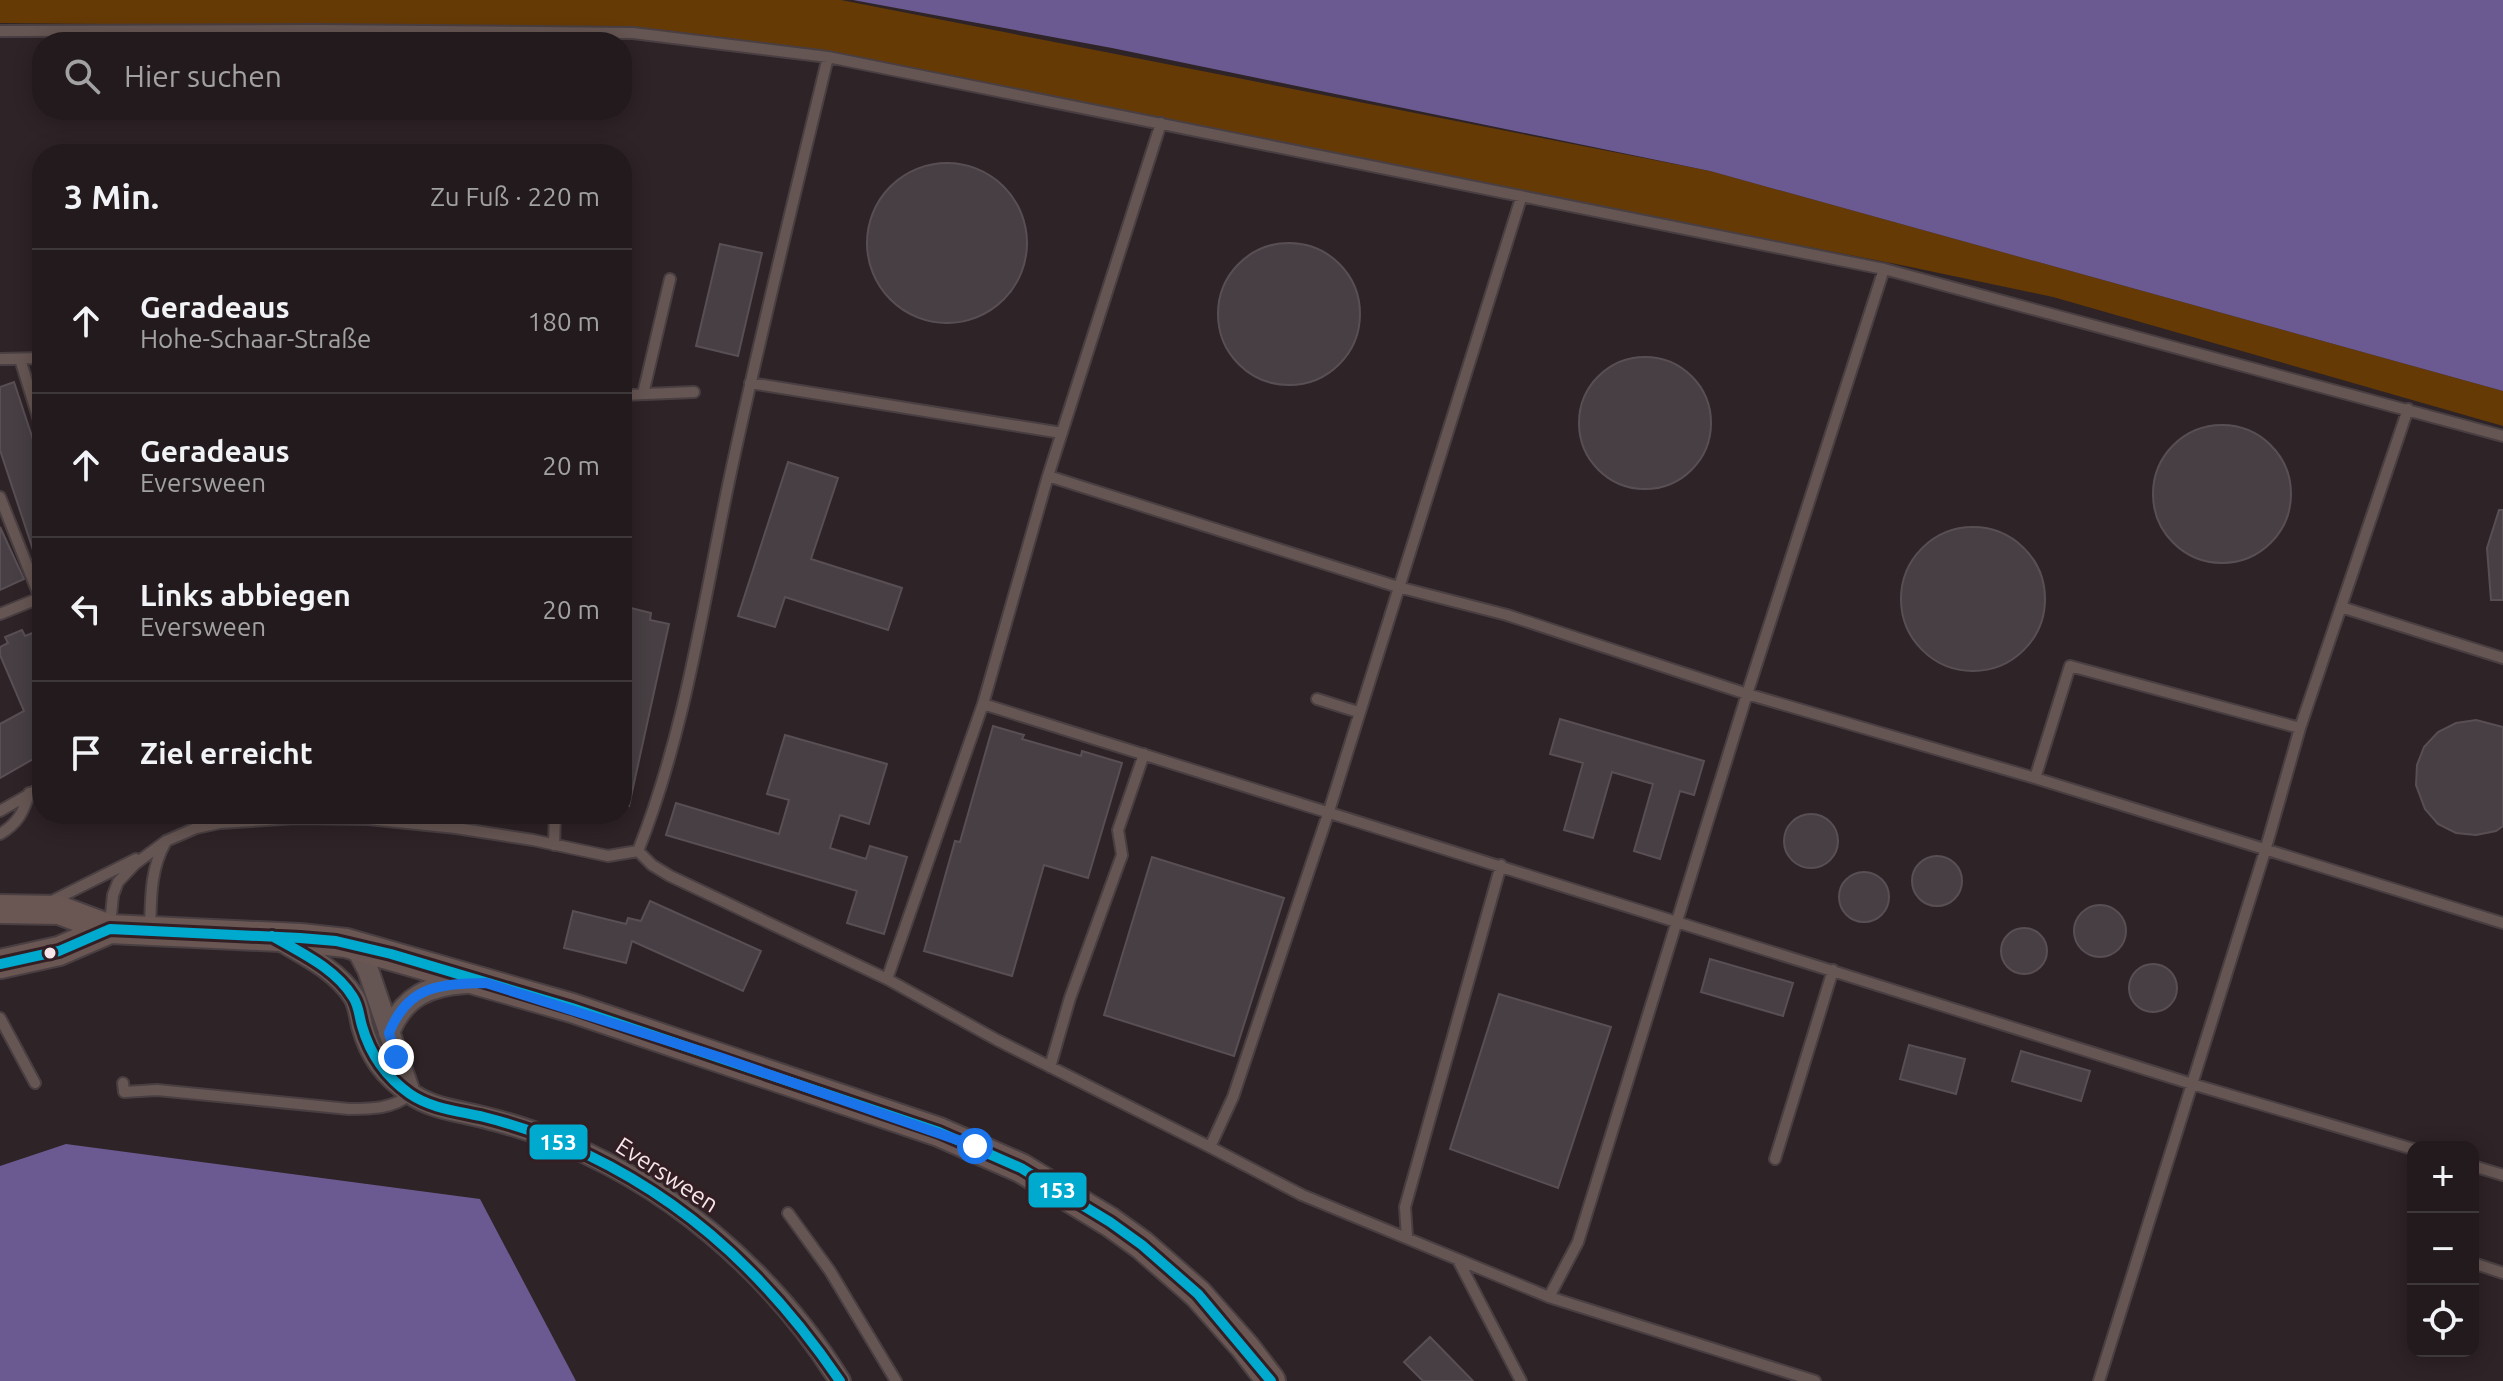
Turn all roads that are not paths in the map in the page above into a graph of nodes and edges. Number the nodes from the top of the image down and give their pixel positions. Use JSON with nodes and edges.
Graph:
{"nodes":[{"id":1,"x":0,"y":31,"type":"edge"},
{"id":2,"x":527,"y":32,"type":"edge"},
{"id":3,"x":632,"y":33,"type":"edge"},
{"id":4,"x":828,"y":57,"type":"junction"},
{"id":5,"x":1161,"y":123,"type":"junction"},
{"id":6,"x":1521,"y":198,"type":"junction"},
{"id":7,"x":1884,"y":269,"type":"junction"},
{"id":8,"x":670,"y":279,"type":"dead end"},
{"id":9,"x":32,"y":358,"type":"edge"},
{"id":10,"x":0,"y":359,"type":"edge"},
{"id":11,"x":20,"y":359,"type":"junction"},
{"id":12,"x":750,"y":383,"type":"junction"},
{"id":13,"x":694,"y":392,"type":"dead end"},
{"id":14,"x":643,"y":394,"type":"junction"},
{"id":15,"x":632,"y":395,"type":"edge"},
{"id":16,"x":32,"y":398,"type":"edge"},
{"id":17,"x":2408,"y":409,"type":"junction"},
{"id":18,"x":1062,"y":433,"type":"junction"},
{"id":19,"x":2503,"y":436,"type":"edge"},
{"id":20,"x":1048,"y":476,"type":"junction"},
{"id":21,"x":0,"y":497,"type":"edge"},
{"id":22,"x":32,"y":575,"type":"edge"},
{"id":23,"x":1398,"y":587,"type":"junction"},
{"id":24,"x":32,"y":601,"type":"edge"},
{"id":25,"x":2341,"y":607,"type":"junction"},
{"id":26,"x":0,"y":614,"type":"edge"},
{"id":27,"x":2503,"y":658,"type":"edge"},
{"id":28,"x":1747,"y":694,"type":"junction"},
{"id":29,"x":1317,"y":699,"type":"dead end"},
{"id":30,"x":983,"y":704,"type":"junction"},
{"id":31,"x":1358,"y":712,"type":"junction"},
{"id":32,"x":2300,"y":728,"type":"junction"},
{"id":33,"x":1144,"y":754,"type":"junction"},
{"id":34,"x":2035,"y":778,"type":"junction"},
{"id":35,"x":32,"y":792,"type":"edge"},
{"id":36,"x":29,"y":793,"type":"junction"},
{"id":37,"x":0,"y":811,"type":"edge"},
{"id":38,"x":1329,"y":811,"type":"junction"},
{"id":39,"x":195,"y":824,"type":"edge"},
{"id":40,"x":218,"y":824,"type":"edge"},
{"id":41,"x":419,"y":824,"type":"edge"},
{"id":42,"x":555,"y":824,"type":"edge"},
{"id":43,"x":196,"y":828,"type":"junction"},
{"id":44,"x":0,"y":834,"type":"edge"},
{"id":45,"x":166,"y":841,"type":"junction"},
{"id":46,"x":554,"y":845,"type":"junction"},
{"id":47,"x":638,"y":851,"type":"junction"},
{"id":48,"x":2265,"y":851,"type":"junction"},
{"id":49,"x":148,"y":853,"type":"junction"},
{"id":50,"x":1501,"y":865,"type":"junction"},
{"id":51,"x":38,"y":908,"type":"junction"},
{"id":52,"x":0,"y":909,"type":"edge"},
{"id":53,"x":1679,"y":922,"type":"junction"},
{"id":54,"x":2503,"y":923,"type":"edge"},
{"id":55,"x":110,"y":929,"type":"junction"},
{"id":56,"x":150,"y":930,"type":"junction"},
{"id":57,"x":272,"y":936,"type":"junction"},
{"id":58,"x":379,"y":962,"type":"junction"},
{"id":59,"x":0,"y":964,"type":"edge"},
{"id":60,"x":1833,"y":970,"type":"junction"},
{"id":61,"x":887,"y":979,"type":"junction"},
{"id":62,"x":486,"y":983,"type":"junction"},
{"id":63,"x":356,"y":1000,"type":"junction"},
{"id":64,"x":0,"y":1018,"type":"edge"},
{"id":65,"x":389,"y":1033,"type":"junction"},
{"id":66,"x":1050,"y":1067,"type":"junction"},
{"id":67,"x":35,"y":1083,"type":"dead end"},
{"id":68,"x":123,"y":1083,"type":"dead end"},
{"id":69,"x":2192,"y":1084,"type":"junction"},
{"id":70,"x":411,"y":1094,"type":"junction"},
{"id":71,"x":1210,"y":1147,"type":"junction"},
{"id":72,"x":2407,"y":1147,"type":"edge"},
{"id":73,"x":1775,"y":1159,"type":"dead end"},
{"id":74,"x":2479,"y":1168,"type":"edge"},
{"id":75,"x":2503,"y":1175,"type":"edge"},
{"id":76,"x":788,"y":1213,"type":"dead end"},
{"id":77,"x":1407,"y":1237,"type":"junction"},
{"id":78,"x":1458,"y":1260,"type":"junction"},
{"id":79,"x":2479,"y":1265,"type":"edge"},
{"id":80,"x":2503,"y":1273,"type":"edge"},
{"id":81,"x":1549,"y":1297,"type":"junction"},
{"id":82,"x":840,"y":1381,"type":"edge"},
{"id":83,"x":896,"y":1381,"type":"edge"},
{"id":84,"x":1271,"y":1381,"type":"edge"},
{"id":85,"x":1521,"y":1381,"type":"edge"},
{"id":86,"x":1815,"y":1381,"type":"edge"},
{"id":87,"x":2099,"y":1381,"type":"edge"}],
"edges":[{"from":1,"to":2,"type":"lane"},
{"from":3,"to":4,"type":"lane"},
{"from":4,"to":5,"type":"lane"},
{"from":4,"to":12,"type":"lane"},
{"from":5,"to":6,"type":"lane"},
{"from":5,"to":18,"type":"lane"},
{"from":6,"to":7,"type":"lane"},
{"from":6,"to":23,"type":"lane"},
{"from":7,"to":17,"type":"lane"},
{"from":7,"to":28,"type":"lane"},
{"from":8,"to":14,"type":"lane"},
{"from":9,"to":11,"type":"lane"},
{"from":10,"to":11,"type":"lane"},
{"from":11,"to":16,"type":"lane"},
{"from":12,"to":18,"type":"lane"},
{"from":12,"to":47,"type":"lane"},
{"from":13,"to":14,"type":"lane"},
{"from":14,"to":15,"type":"lane"},
{"from":17,"to":19,"type":"lane"},
{"from":17,"to":25,"type":"lane"},
{"from":18,"to":20,"type":"lane"},
{"from":20,"to":23,"type":"lane"},
{"from":20,"to":30,"type":"lane"},
{"from":21,"to":22,"type":"lane"},
{"from":23,"to":28,"type":"lane"},
{"from":23,"to":31,"type":"lane"},
{"from":24,"to":26,"type":"lane"},
{"from":25,"to":27,"type":"lane"},
{"from":25,"to":32,"type":"lane"},
{"from":28,"to":34,"type":"lane"},
{"from":28,"to":53,"type":"lane"},
{"from":29,"to":31,"type":"lane"},
{"from":30,"to":33,"type":"lane"},
{"from":30,"to":61,"type":"lane"},
{"from":31,"to":38,"type":"lane"},
{"from":32,"to":34,"type":"lane"},
{"from":32,"to":48,"type":"lane"},
{"from":33,"to":38,"type":"lane"},
{"from":33,"to":66,"type":"lane"},
{"from":34,"to":48,"type":"lane"},
{"from":35,"to":36,"type":"lane"},
{"from":36,"to":37,"type":"lane"},
{"from":36,"to":44,"type":"lane"},
{"from":38,"to":50,"type":"lane"},
{"from":38,"to":71,"type":"lane"},
{"from":39,"to":43,"type":"lane"},
{"from":40,"to":43,"type":"lane"},
{"from":41,"to":46,"type":"lane"},
{"from":42,"to":46,"type":"lane"},
{"from":43,"to":45,"type":"lane"},
{"from":45,"to":49,"type":"lane"},
{"from":45,"to":56,"type":"lane"},
{"from":46,"to":47,"type":"lane"},
{"from":47,"to":61,"type":"lane"},
{"from":48,"to":54,"type":"lane"},
{"from":48,"to":69,"type":"lane"},
{"from":49,"to":51,"type":"lane"},
{"from":49,"to":55,"type":"lane"},
{"from":50,"to":53,"type":"lane"},
{"from":50,"to":77,"type":"lane"},
{"from":51,"to":52,"type":"main road"},
{"from":51,"to":55,"type":"main road"},
{"from":53,"to":60,"type":"lane"},
{"from":53,"to":81,"type":"lane"},
{"from":55,"to":56,"type":"main road"},
{"from":55,"to":59,"type":"main road"},
{"from":56,"to":57,"type":"main road"},
{"from":57,"to":58,"type":"main road"},
{"from":57,"to":63,"type":"street","name":"Eversween"},
{"from":58,"to":62,"type":"main road"},
{"from":58,"to":63,"type":"street"},
{"from":58,"to":65,"type":"street"},
{"from":60,"to":69,"type":"lane"},
{"from":60,"to":73,"type":"lane"},
{"from":61,"to":66,"type":"lane"},
{"from":62,"to":65,"type":"street"},
{"from":62,"to":84,"type":"main road"},
{"from":63,"to":70,"type":"street","name":"Eversween"},
{"from":64,"to":67,"type":"lane"},
{"from":65,"to":70,"type":"street"},
{"from":66,"to":71,"type":"lane"},
{"from":68,"to":70,"type":"lane"},
{"from":69,"to":72,"type":"lane"},
{"from":69,"to":87,"type":"lane"},
{"from":70,"to":82,"type":"street","name":"Eversween"},
{"from":71,"to":77,"type":"lane"},
{"from":74,"to":75,"type":"lane"},
{"from":76,"to":83,"type":"lane"},
{"from":77,"to":78,"type":"lane"},
{"from":78,"to":81,"type":"lane"},
{"from":78,"to":85,"type":"lane"},
{"from":79,"to":80,"type":"lane"},
{"from":81,"to":86,"type":"lane"}]}
